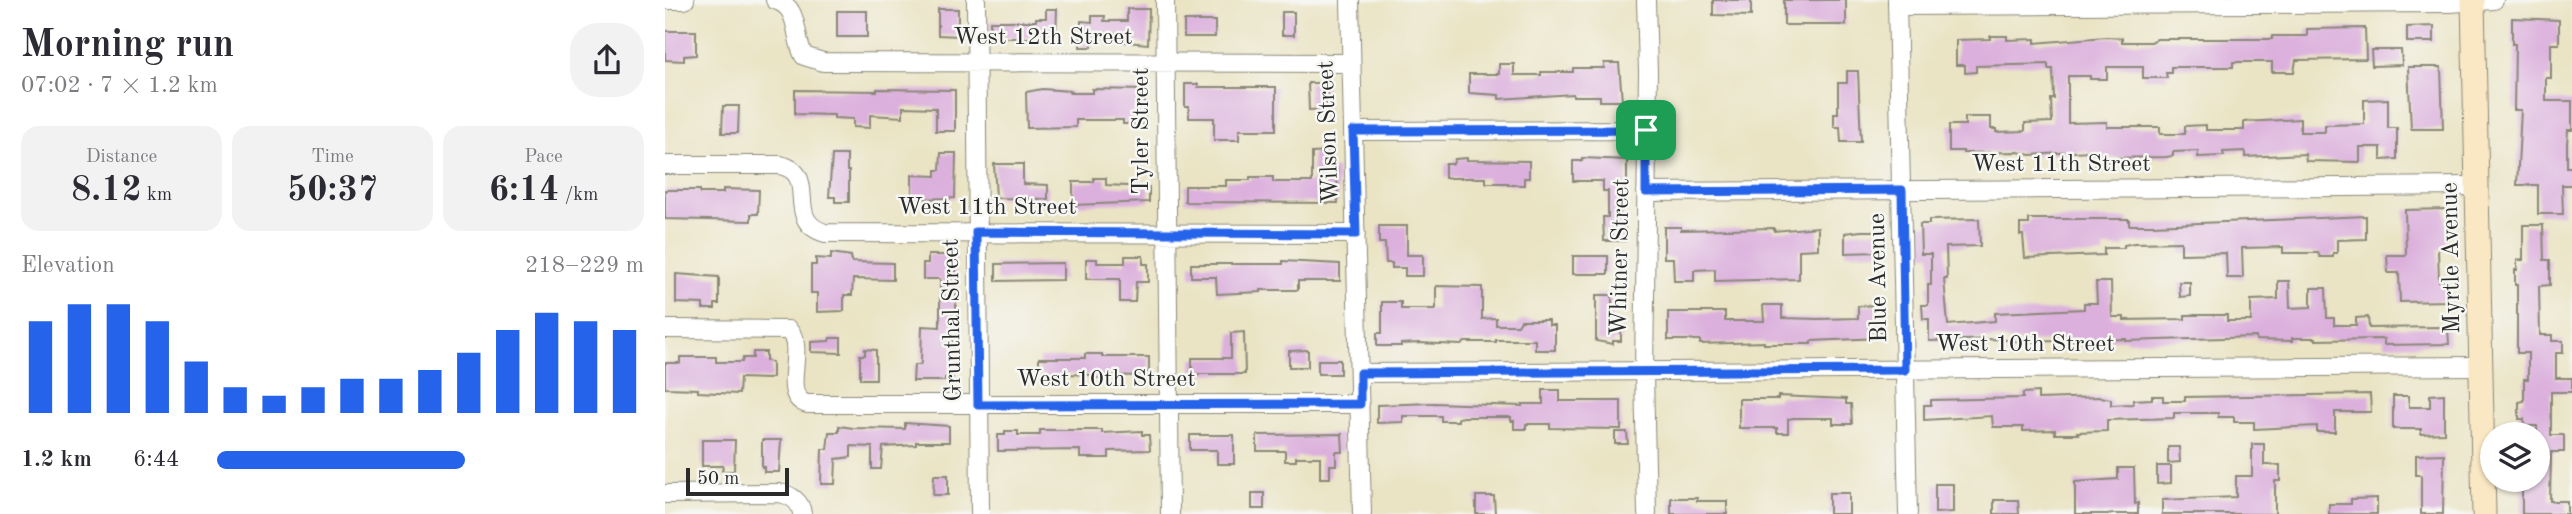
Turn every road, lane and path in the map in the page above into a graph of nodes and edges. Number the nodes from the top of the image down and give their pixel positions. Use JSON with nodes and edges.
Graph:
{"nodes":[{"id":1,"x":665,"y":0,"type":"edge"},
{"id":2,"x":685,"y":0,"type":"edge"},
{"id":3,"x":775,"y":0,"type":"edge"},
{"id":4,"x":976,"y":0,"type":"edge"},
{"id":5,"x":1165,"y":0,"type":"edge"},
{"id":6,"x":1350,"y":0,"type":"edge"},
{"id":7,"x":1646,"y":0,"type":"edge"},
{"id":8,"x":2480,"y":1,"type":"edge"},
{"id":9,"x":1897,"y":3,"type":"edge"},
{"id":10,"x":976,"y":62,"type":"junction"},
{"id":11,"x":1166,"y":62,"type":"junction"},
{"id":12,"x":1351,"y":63,"type":"junction"},
{"id":13,"x":1646,"y":130,"type":"junction"},
{"id":14,"x":1353,"y":131,"type":"junction"},
{"id":15,"x":665,"y":165,"type":"edge"},
{"id":16,"x":2476,"y":186,"type":"junction"},
{"id":17,"x":1902,"y":190,"type":"junction"},
{"id":18,"x":1646,"y":192,"type":"junction"},
{"id":19,"x":976,"y":232,"type":"junction"},
{"id":20,"x":1167,"y":233,"type":"junction"},
{"id":21,"x":1356,"y":234,"type":"junction"},
{"id":22,"x":665,"y":329,"type":"edge"},
{"id":23,"x":2480,"y":366,"type":"junction"},
{"id":24,"x":1905,"y":370,"type":"junction"},
{"id":25,"x":1644,"y":372,"type":"junction"},
{"id":26,"x":1360,"y":373,"type":"junction"},
{"id":27,"x":1168,"y":404,"type":"junction"},
{"id":28,"x":1360,"y":404,"type":"junction"},
{"id":29,"x":978,"y":405,"type":"junction"},
{"id":30,"x":665,"y":494,"type":"edge"},
{"id":31,"x":799,"y":507,"type":"edge"},
{"id":32,"x":980,"y":514,"type":"edge"},
{"id":33,"x":1170,"y":514,"type":"edge"},
{"id":34,"x":1362,"y":514,"type":"edge"},
{"id":35,"x":1647,"y":514,"type":"edge"},
{"id":36,"x":1908,"y":514,"type":"edge"},
{"id":37,"x":2484,"y":514,"type":"edge"}],
"edges":[{"from":1,"to":2,"type":"street"},
{"from":3,"to":10,"type":"street","name":"West 12th Street"},
{"from":4,"to":10,"type":"street","name":"Grunthal Street"},
{"from":5,"to":11,"type":"street","name":"Tyler Street"},
{"from":6,"to":12,"type":"street","name":"Wilson Street"},
{"from":7,"to":13,"type":"street","name":"Whitner Street"},
{"from":8,"to":9,"type":"street"},
{"from":8,"to":16,"type":"main road","name":"Myrtle Avenue"},
{"from":9,"to":17,"type":"street","name":"Blue Avenue"},
{"from":10,"to":11,"type":"street","name":"West 12th Street"},
{"from":10,"to":19,"type":"street","name":"Grunthal Street"},
{"from":11,"to":12,"type":"street","name":"West 12th Street"},
{"from":11,"to":20,"type":"street","name":"Tyler Street"},
{"from":12,"to":14,"type":"street","name":"Wilson Street"},
{"from":13,"to":14,"type":"street"},
{"from":13,"to":18,"type":"street","name":"Whitner Street"},
{"from":14,"to":21,"type":"street","name":"Wilson Street"},
{"from":15,"to":19,"type":"street","name":"West 11th Street"},
{"from":16,"to":17,"type":"street","name":"West 11th Street"},
{"from":16,"to":23,"type":"main road","name":"Myrtle Avenue"},
{"from":17,"to":18,"type":"street","name":"West 11th Street"},
{"from":17,"to":24,"type":"street","name":"Blue Avenue"},
{"from":18,"to":25,"type":"street","name":"Whitner Street"},
{"from":19,"to":20,"type":"street","name":"West 11th Street"},
{"from":19,"to":29,"type":"street","name":"Grunthal Street"},
{"from":20,"to":21,"type":"street","name":"West 11th Street"},
{"from":20,"to":27,"type":"street","name":"Tyler Street"},
{"from":21,"to":26,"type":"street","name":"Wilson Street"},
{"from":22,"to":29,"type":"street","name":"West 10th Street"},
{"from":23,"to":24,"type":"street","name":"West 10th Street"},
{"from":23,"to":37,"type":"main road","name":"Myrtle Avenue"},
{"from":24,"to":25,"type":"street","name":"West 10th Street"},
{"from":24,"to":36,"type":"street","name":"Blue Avenue"},
{"from":25,"to":26,"type":"street","name":"West 10th Street"},
{"from":25,"to":35,"type":"street","name":"Whitner Street"},
{"from":26,"to":28,"type":"street","name":"Wilson Street"},
{"from":27,"to":28,"type":"street","name":"West 10th Street"},
{"from":27,"to":29,"type":"street","name":"West 10th Street"},
{"from":27,"to":33,"type":"street","name":"Tyler Street"},
{"from":28,"to":34,"type":"street","name":"Wilson Street"},
{"from":29,"to":32,"type":"street","name":"Grunthal Street"},
{"from":30,"to":31,"type":"street"}]}
